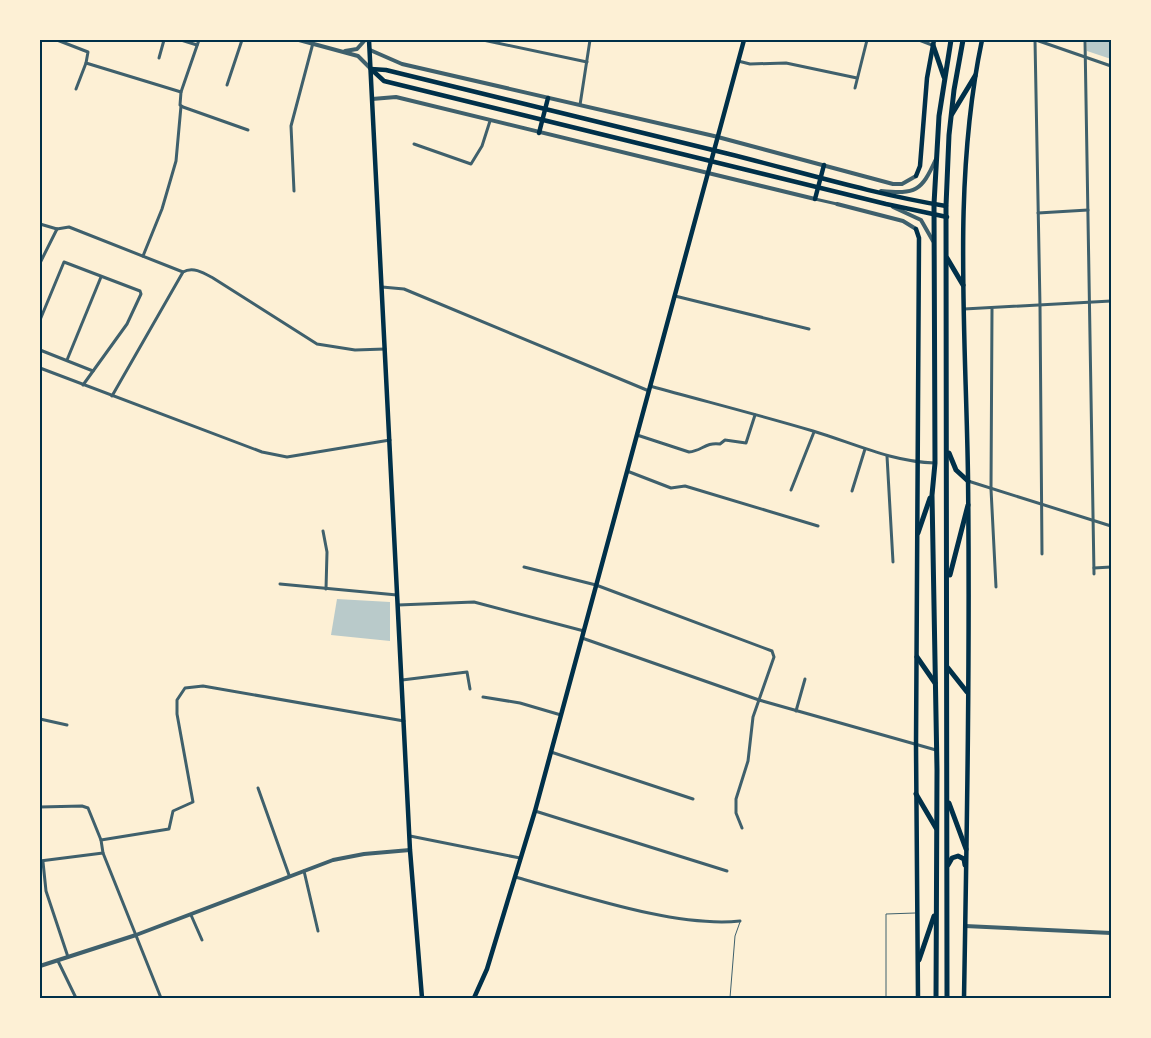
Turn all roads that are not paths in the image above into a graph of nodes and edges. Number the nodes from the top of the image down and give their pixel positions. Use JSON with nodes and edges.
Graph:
{"nodes":[{"id":1,"x":57,"y":40,"type":"edge"},
{"id":2,"x":164,"y":40,"type":"edge"},
{"id":3,"x":181,"y":40,"type":"edge"},
{"id":4,"x":199,"y":40,"type":"edge"},
{"id":5,"x":242,"y":40,"type":"edge"},
{"id":6,"x":299,"y":40,"type":"edge"},
{"id":7,"x":365,"y":40,"type":"edge"},
{"id":8,"x":370,"y":40,"type":"edge"},
{"id":9,"x":484,"y":40,"type":"edge"},
{"id":10,"x":590,"y":40,"type":"edge"},
{"id":11,"x":744,"y":40,"type":"edge"},
{"id":12,"x":867,"y":40,"type":"edge"},
{"id":13,"x":919,"y":40,"type":"edge"},
{"id":14,"x":951,"y":40,"type":"edge"},
{"id":15,"x":963,"y":40,"type":"edge"},
{"id":16,"x":982,"y":40,"type":"edge"},
{"id":17,"x":1035,"y":40,"type":"edge"},
{"id":18,"x":1085,"y":40,"type":"edge"},
{"id":19,"x":934,"y":43,"type":"edge"},
{"id":20,"x":313,"y":44,"type":"junction"},
{"id":21,"x":197,"y":45,"type":"junction"},
{"id":22,"x":370,"y":50,"type":"junction"},
{"id":23,"x":342,"y":51,"type":"junction"},
{"id":24,"x":1085,"y":57,"type":"junction"},
{"id":25,"x":159,"y":58,"type":"dead end"},
{"id":26,"x":587,"y":62,"type":"junction"},
{"id":27,"x":738,"y":62,"type":"junction"},
{"id":28,"x":86,"y":63,"type":"junction"},
{"id":29,"x":1111,"y":66,"type":"edge"},
{"id":30,"x":371,"y":69,"type":"junction"},
{"id":31,"x":944,"y":77,"type":"junction"},
{"id":32,"x":975,"y":77,"type":"junction"},
{"id":33,"x":857,"y":78,"type":"junction"},
{"id":34,"x":227,"y":86,"type":"dead end"},
{"id":35,"x":854,"y":88,"type":"dead end"},
{"id":36,"x":76,"y":89,"type":"dead end"},
{"id":37,"x":181,"y":92,"type":"junction"},
{"id":38,"x":548,"y":98,"type":"junction"},
{"id":39,"x":372,"y":99,"type":"junction"},
{"id":40,"x":580,"y":105,"type":"junction"},
{"id":41,"x":181,"y":106,"type":"junction"},
{"id":42,"x":545,"y":110,"type":"junction"},
{"id":43,"x":951,"y":116,"type":"junction"},
{"id":44,"x":490,"y":120,"type":"junction"},
{"id":45,"x":542,"y":120,"type":"junction"},
{"id":46,"x":248,"y":130,"type":"dead end"},
{"id":47,"x":539,"y":133,"type":"junction"},
{"id":48,"x":717,"y":137,"type":"junction"},
{"id":49,"x":414,"y":144,"type":"dead end"},
{"id":50,"x":714,"y":150,"type":"junction"},
{"id":51,"x":937,"y":156,"type":"junction"},
{"id":52,"x":711,"y":162,"type":"junction"},
{"id":53,"x":824,"y":165,"type":"junction"},
{"id":54,"x":708,"y":174,"type":"junction"},
{"id":55,"x":821,"y":176,"type":"junction"},
{"id":56,"x":916,"y":176,"type":"joint"},
{"id":57,"x":818,"y":188,"type":"junction"},
{"id":58,"x":864,"y":190,"type":"junction"},
{"id":59,"x":294,"y":191,"type":"dead end"},
{"id":60,"x":815,"y":199,"type":"junction"},
{"id":61,"x":837,"y":204,"type":"joint"},
{"id":62,"x":886,"y":204,"type":"junction"},
{"id":63,"x":934,"y":204,"type":"junction"},
{"id":64,"x":946,"y":206,"type":"junction"},
{"id":65,"x":1088,"y":210,"type":"junction"},
{"id":66,"x":1038,"y":213,"type":"junction"},
{"id":67,"x":934,"y":216,"type":"junction"},
{"id":68,"x":946,"y":217,"type":"junction"},
{"id":69,"x":40,"y":224,"type":"edge"},
{"id":70,"x":57,"y":229,"type":"junction"},
{"id":71,"x":916,"y":230,"type":"joint"},
{"id":72,"x":934,"y":246,"type":"junction"},
{"id":73,"x":143,"y":256,"type":"junction"},
{"id":74,"x":947,"y":257,"type":"junction"},
{"id":75,"x":40,"y":263,"type":"edge"},
{"id":76,"x":183,"y":272,"type":"junction"},
{"id":77,"x":101,"y":277,"type":"junction"},
{"id":78,"x":963,"y":285,"type":"junction"},
{"id":79,"x":382,"y":287,"type":"junction"},
{"id":80,"x":674,"y":296,"type":"junction"},
{"id":81,"x":1111,"y":301,"type":"edge"},
{"id":82,"x":1091,"y":302,"type":"junction"},
{"id":83,"x":1040,"y":306,"type":"junction"},
{"id":84,"x":964,"y":309,"type":"junction"},
{"id":85,"x":992,"y":309,"type":"junction"},
{"id":86,"x":40,"y":320,"type":"edge"},
{"id":87,"x":809,"y":329,"type":"dead end"},
{"id":88,"x":385,"y":349,"type":"junction"},
{"id":89,"x":40,"y":350,"type":"edge"},
{"id":90,"x":67,"y":360,"type":"junction"},
{"id":91,"x":40,"y":368,"type":"edge"},
{"id":92,"x":93,"y":371,"type":"junction"},
{"id":93,"x":83,"y":385,"type":"junction"},
{"id":94,"x":649,"y":389,"type":"junction"},
{"id":95,"x":112,"y":396,"type":"junction"},
{"id":96,"x":755,"y":415,"type":"junction"},
{"id":97,"x":814,"y":432,"type":"junction"},
{"id":98,"x":637,"y":435,"type":"junction"},
{"id":99,"x":390,"y":440,"type":"junction"},
{"id":100,"x":865,"y":449,"type":"junction"},
{"id":101,"x":947,"y":450,"type":"junction"},
{"id":102,"x":887,"y":456,"type":"junction"},
{"id":103,"x":918,"y":462,"type":"junction"},
{"id":104,"x":935,"y":463,"type":"junction"},
{"id":105,"x":627,"y":471,"type":"junction"},
{"id":106,"x":968,"y":481,"type":"junction"},
{"id":107,"x":991,"y":489,"type":"junction"},
{"id":108,"x":791,"y":490,"type":"dead end"},
{"id":109,"x":852,"y":491,"type":"dead end"},
{"id":110,"x":932,"y":495,"type":"junction"},
{"id":111,"x":968,"y":505,"type":"junction"},
{"id":112,"x":1041,"y":505,"type":"junction"},
{"id":113,"x":1092,"y":520,"type":"junction"},
{"id":114,"x":818,"y":526,"type":"dead end"},
{"id":115,"x":1111,"y":526,"type":"edge"},
{"id":116,"x":323,"y":532,"type":"dead end"},
{"id":117,"x":918,"y":533,"type":"junction"},
{"id":118,"x":1042,"y":554,"type":"dead end"},
{"id":119,"x":893,"y":562,"type":"dead end"},
{"id":120,"x":524,"y":567,"type":"dead end"},
{"id":121,"x":1111,"y":567,"type":"edge"},
{"id":122,"x":1094,"y":568,"type":"junction"},
{"id":123,"x":1094,"y":574,"type":"dead end"},
{"id":124,"x":280,"y":584,"type":"dead end"},
{"id":125,"x":948,"y":584,"type":"junction"},
{"id":126,"x":596,"y":585,"type":"junction"},
{"id":127,"x":996,"y":587,"type":"dead end"},
{"id":128,"x":326,"y":589,"type":"junction"},
{"id":129,"x":398,"y":594,"type":"junction"},
{"id":130,"x":398,"y":605,"type":"junction"},
{"id":131,"x":584,"y":631,"type":"junction"},
{"id":132,"x":582,"y":638,"type":"junction"},
{"id":133,"x":917,"y":657,"type":"junction"},
{"id":134,"x":947,"y":668,"type":"junction"},
{"id":135,"x":805,"y":679,"type":"dead end"},
{"id":136,"x":402,"y":680,"type":"junction"},
{"id":137,"x":935,"y":683,"type":"junction"},
{"id":138,"x":470,"y":689,"type":"dead end"},
{"id":139,"x":966,"y":692,"type":"junction"},
{"id":140,"x":484,"y":697,"type":"dead end"},
{"id":141,"x":759,"y":700,"type":"junction"},
{"id":142,"x":796,"y":711,"type":"junction"},
{"id":143,"x":561,"y":714,"type":"junction"},
{"id":144,"x":40,"y":719,"type":"edge"},
{"id":145,"x":404,"y":721,"type":"junction"},
{"id":146,"x":67,"y":725,"type":"dead end"},
{"id":147,"x":916,"y":745,"type":"junction"},
{"id":148,"x":936,"y":750,"type":"junction"},
{"id":149,"x":947,"y":750,"type":"junction"},
{"id":150,"x":551,"y":752,"type":"junction"},
{"id":151,"x":258,"y":788,"type":"dead end"},
{"id":152,"x":916,"y":794,"type":"junction"},
{"id":153,"x":947,"y":797,"type":"junction"},
{"id":154,"x":693,"y":799,"type":"dead end"},
{"id":155,"x":40,"y":807,"type":"edge"},
{"id":156,"x":535,"y":811,"type":"junction"},
{"id":157,"x":742,"y":828,"type":"dead end"},
{"id":158,"x":936,"y":828,"type":"junction"},
{"id":159,"x":410,"y":836,"type":"junction"},
{"id":160,"x":100,"y":840,"type":"junction"},
{"id":161,"x":966,"y":849,"type":"junction"},
{"id":162,"x":410,"y":850,"type":"junction"},
{"id":163,"x":103,"y":853,"type":"junction"},
{"id":164,"x":520,"y":858,"type":"junction"},
{"id":165,"x":41,"y":861,"type":"edge"},
{"id":166,"x":966,"y":865,"type":"junction"},
{"id":167,"x":948,"y":866,"type":"junction"},
{"id":168,"x":304,"y":869,"type":"junction"},
{"id":169,"x":727,"y":871,"type":"dead end"},
{"id":170,"x":289,"y":875,"type":"junction"},
{"id":171,"x":515,"y":877,"type":"junction"},
{"id":172,"x":46,"y":891,"type":"junction"},
{"id":173,"x":40,"y":892,"type":"edge"},
{"id":174,"x":936,"y":910,"type":"junction"},
{"id":175,"x":919,"y":913,"type":"junction"},
{"id":176,"x":191,"y":915,"type":"junction"},
{"id":177,"x":740,"y":921,"type":"joint"},
{"id":178,"x":965,"y":926,"type":"junction"},
{"id":179,"x":318,"y":931,"type":"dead end"},
{"id":180,"x":1111,"y":933,"type":"edge"},
{"id":181,"x":136,"y":935,"type":"junction"},
{"id":182,"x":202,"y":940,"type":"dead end"},
{"id":183,"x":68,"y":957,"type":"junction"},
{"id":184,"x":919,"y":960,"type":"junction"},
{"id":185,"x":58,"y":961,"type":"junction"},
{"id":186,"x":40,"y":966,"type":"edge"},
{"id":187,"x":76,"y":998,"type":"edge"},
{"id":188,"x":161,"y":998,"type":"edge"},
{"id":189,"x":422,"y":998,"type":"edge"},
{"id":190,"x":474,"y":998,"type":"edge"},
{"id":191,"x":730,"y":998,"type":"edge"},
{"id":192,"x":886,"y":998,"type":"edge"},
{"id":193,"x":918,"y":998,"type":"edge"},
{"id":194,"x":936,"y":998,"type":"edge"},
{"id":195,"x":947,"y":998,"type":"edge"},
{"id":196,"x":964,"y":998,"type":"edge"}],
"edges":[{"from":1,"to":28,"type":"street"},
{"from":2,"to":25,"type":"street"},
{"from":3,"to":21,"type":"street"},
{"from":4,"to":21,"type":"street"},
{"from":5,"to":34,"type":"street"},
{"from":6,"to":20,"type":"street"},
{"from":7,"to":23,"type":"street"},
{"from":8,"to":22,"type":"main road"},
{"from":9,"to":26,"type":"street"},
{"from":10,"to":26,"type":"street"},
{"from":11,"to":27,"type":"main road"},
{"from":12,"to":33,"type":"street"},
{"from":13,"to":19,"type":"street"},
{"from":14,"to":31,"type":"highway"},
{"from":15,"to":43,"type":"highway"},
{"from":16,"to":32,"type":"main road"},
{"from":17,"to":24,"type":"street"},
{"from":17,"to":66,"type":"street"},
{"from":18,"to":24,"type":"street"},
{"from":19,"to":31,"type":"highway"},
{"from":19,"to":56,"type":"main road"},
{"from":20,"to":23,"type":"street"},
{"from":20,"to":59,"type":"street"},
{"from":21,"to":37,"type":"street"},
{"from":22,"to":30,"type":"main road"},
{"from":22,"to":38,"type":"street"},
{"from":23,"to":30,"type":"street"},
{"from":24,"to":29,"type":"street"},
{"from":24,"to":65,"type":"street"},
{"from":26,"to":40,"type":"street"},
{"from":27,"to":33,"type":"street"},
{"from":27,"to":48,"type":"main road"},
{"from":28,"to":36,"type":"street"},
{"from":28,"to":37,"type":"street"},
{"from":30,"to":39,"type":"main road"},
{"from":30,"to":42,"type":"main road"},
{"from":30,"to":45,"type":"main road"},
{"from":31,"to":51,"type":"highway"},
{"from":32,"to":43,"type":"highway"},
{"from":32,"to":78,"type":"main road"},
{"from":33,"to":35,"type":"street"},
{"from":37,"to":41,"type":"street"},
{"from":38,"to":40,"type":"street"},
{"from":38,"to":42,"type":"main road"},
{"from":39,"to":44,"type":"street"},
{"from":39,"to":79,"type":"main road"},
{"from":40,"to":48,"type":"street"},
{"from":41,"to":46,"type":"street"},
{"from":41,"to":73,"type":"street"},
{"from":42,"to":45,"type":"main road"},
{"from":42,"to":50,"type":"main road"},
{"from":43,"to":64,"type":"highway"},
{"from":44,"to":47,"type":"street"},
{"from":44,"to":49,"type":"street"},
{"from":45,"to":47,"type":"main road"},
{"from":45,"to":52,"type":"main road"},
{"from":47,"to":54,"type":"street"},
{"from":48,"to":50,"type":"main road"},
{"from":48,"to":53,"type":"street"},
{"from":50,"to":52,"type":"main road"},
{"from":50,"to":55,"type":"main road"},
{"from":51,"to":58,"type":"street"},
{"from":51,"to":63,"type":"highway"},
{"from":52,"to":54,"type":"main road"},
{"from":52,"to":57,"type":"main road"},
{"from":53,"to":55,"type":"main road"},
{"from":53,"to":56,"type":"street"},
{"from":54,"to":60,"type":"street"},
{"from":54,"to":80,"type":"main road"},
{"from":55,"to":57,"type":"main road"},
{"from":55,"to":58,"type":"main road"},
{"from":57,"to":60,"type":"main road"},
{"from":57,"to":62,"type":"main road"},
{"from":58,"to":63,"type":"main road"},
{"from":60,"to":61,"type":"street"},
{"from":61,"to":71,"type":"street"},
{"from":62,"to":67,"type":"main road"},
{"from":62,"to":72,"type":"street"},
{"from":63,"to":64,"type":"main road"},
{"from":63,"to":67,"type":"highway"},
{"from":64,"to":68,"type":"highway"},
{"from":65,"to":66,"type":"street"},
{"from":65,"to":82,"type":"street"},
{"from":66,"to":83,"type":"street"},
{"from":67,"to":68,"type":"main road"},
{"from":67,"to":72,"type":"highway"},
{"from":68,"to":74,"type":"highway"},
{"from":69,"to":70,"type":"street"},
{"from":70,"to":73,"type":"street"},
{"from":70,"to":75,"type":"street"},
{"from":71,"to":103,"type":"main road"},
{"from":72,"to":104,"type":"highway"},
{"from":73,"to":76,"type":"street"},
{"from":74,"to":78,"type":"highway"},
{"from":74,"to":101,"type":"highway"},
{"from":76,"to":88,"type":"street"},
{"from":76,"to":95,"type":"street"},
{"from":77,"to":86,"type":"street"},
{"from":77,"to":90,"type":"street"},
{"from":77,"to":92,"type":"street"},
{"from":78,"to":84,"type":"main road"},
{"from":79,"to":88,"type":"main road"},
{"from":79,"to":94,"type":"street"},
{"from":80,"to":87,"type":"street"},
{"from":80,"to":94,"type":"main road"},
{"from":81,"to":82,"type":"street"},
{"from":82,"to":83,"type":"street"},
{"from":82,"to":113,"type":"street"},
{"from":83,"to":85,"type":"street"},
{"from":83,"to":112,"type":"street"},
{"from":84,"to":85,"type":"street"},
{"from":84,"to":106,"type":"main road"},
{"from":85,"to":107,"type":"street"},
{"from":88,"to":99,"type":"main road"},
{"from":89,"to":90,"type":"street"},
{"from":90,"to":92,"type":"street"},
{"from":91,"to":93,"type":"street"},
{"from":92,"to":93,"type":"street"},
{"from":93,"to":95,"type":"street"},
{"from":94,"to":96,"type":"street"},
{"from":94,"to":98,"type":"main road"},
{"from":95,"to":99,"type":"street"},
{"from":96,"to":97,"type":"street"},
{"from":96,"to":98,"type":"street"},
{"from":97,"to":100,"type":"street"},
{"from":97,"to":108,"type":"street"},
{"from":98,"to":105,"type":"main road"},
{"from":99,"to":129,"type":"main road"},
{"from":100,"to":102,"type":"street"},
{"from":100,"to":109,"type":"street"},
{"from":101,"to":106,"type":"highway"},
{"from":101,"to":125,"type":"highway"},
{"from":102,"to":103,"type":"street"},
{"from":102,"to":119,"type":"street"},
{"from":103,"to":104,"type":"street"},
{"from":103,"to":117,"type":"main road"},
{"from":104,"to":110,"type":"highway"},
{"from":105,"to":114,"type":"street"},
{"from":105,"to":126,"type":"main road"},
{"from":106,"to":107,"type":"street"},
{"from":106,"to":111,"type":"main road"},
{"from":107,"to":112,"type":"street"},
{"from":107,"to":127,"type":"street"},
{"from":110,"to":117,"type":"highway"},
{"from":110,"to":137,"type":"highway"},
{"from":111,"to":125,"type":"highway"},
{"from":111,"to":139,"type":"main road"},
{"from":112,"to":113,"type":"street"},
{"from":112,"to":118,"type":"street"},
{"from":113,"to":115,"type":"street"},
{"from":113,"to":122,"type":"street"},
{"from":116,"to":128,"type":"street"},
{"from":117,"to":133,"type":"main road"},
{"from":120,"to":126,"type":"street"},
{"from":121,"to":122,"type":"street"},
{"from":122,"to":123,"type":"street"},
{"from":124,"to":128,"type":"street"},
{"from":125,"to":134,"type":"highway"},
{"from":126,"to":131,"type":"main road"},
{"from":126,"to":141,"type":"street"},
{"from":128,"to":129,"type":"street"},
{"from":129,"to":130,"type":"main road"},
{"from":130,"to":131,"type":"street"},
{"from":130,"to":136,"type":"main road"},
{"from":131,"to":132,"type":"main road"},
{"from":132,"to":141,"type":"street"},
{"from":132,"to":143,"type":"main road"},
{"from":133,"to":137,"type":"highway"},
{"from":133,"to":147,"type":"main road"},
{"from":134,"to":139,"type":"highway"},
{"from":134,"to":149,"type":"highway"},
{"from":135,"to":142,"type":"street"},
{"from":136,"to":138,"type":"street"},
{"from":136,"to":145,"type":"main road"},
{"from":137,"to":148,"type":"highway"},
{"from":139,"to":161,"type":"main road"},
{"from":140,"to":143,"type":"street"},
{"from":141,"to":142,"type":"street"},
{"from":141,"to":157,"type":"street"},
{"from":142,"to":147,"type":"street"},
{"from":143,"to":150,"type":"main road"},
{"from":144,"to":146,"type":"street"},
{"from":145,"to":159,"type":"main road"},
{"from":145,"to":160,"type":"street"},
{"from":147,"to":148,"type":"street"},
{"from":147,"to":152,"type":"main road"},
{"from":148,"to":149,"type":"highway"},
{"from":148,"to":158,"type":"highway"},
{"from":149,"to":153,"type":"highway"},
{"from":150,"to":154,"type":"street"},
{"from":150,"to":156,"type":"main road"},
{"from":151,"to":170,"type":"street"},
{"from":152,"to":158,"type":"highway"},
{"from":152,"to":175,"type":"main road"},
{"from":153,"to":161,"type":"highway"},
{"from":153,"to":167,"type":"highway"},
{"from":155,"to":160,"type":"street"},
{"from":156,"to":164,"type":"main road"},
{"from":156,"to":169,"type":"street"},
{"from":158,"to":174,"type":"highway"},
{"from":159,"to":162,"type":"main road"},
{"from":159,"to":164,"type":"street"},
{"from":160,"to":163,"type":"street"},
{"from":161,"to":166,"type":"main road"},
{"from":162,"to":168,"type":"street"},
{"from":162,"to":189,"type":"main road"},
{"from":163,"to":165,"type":"street"},
{"from":163,"to":181,"type":"street"},
{"from":164,"to":171,"type":"main road"},
{"from":165,"to":172,"type":"street"},
{"from":166,"to":167,"type":"highway"},
{"from":166,"to":178,"type":"main road"},
{"from":167,"to":195,"type":"highway"},
{"from":168,"to":170,"type":"street"},
{"from":168,"to":179,"type":"street"},
{"from":170,"to":176,"type":"street"},
{"from":171,"to":177,"type":"street"},
{"from":171,"to":190,"type":"main road"},
{"from":172,"to":173,"type":"street"},
{"from":172,"to":183,"type":"street"},
{"from":174,"to":184,"type":"highway"},
{"from":174,"to":194,"type":"highway"},
{"from":175,"to":184,"type":"main road"},
{"from":175,"to":192,"type":"lane"},
{"from":176,"to":181,"type":"street"},
{"from":176,"to":182,"type":"street"},
{"from":177,"to":191,"type":"lane"},
{"from":178,"to":180,"type":"street"},
{"from":178,"to":196,"type":"main road"},
{"from":181,"to":183,"type":"street"},
{"from":181,"to":188,"type":"street"},
{"from":183,"to":185,"type":"street"},
{"from":184,"to":193,"type":"main road"},
{"from":185,"to":186,"type":"street"},
{"from":185,"to":187,"type":"street"}]}
